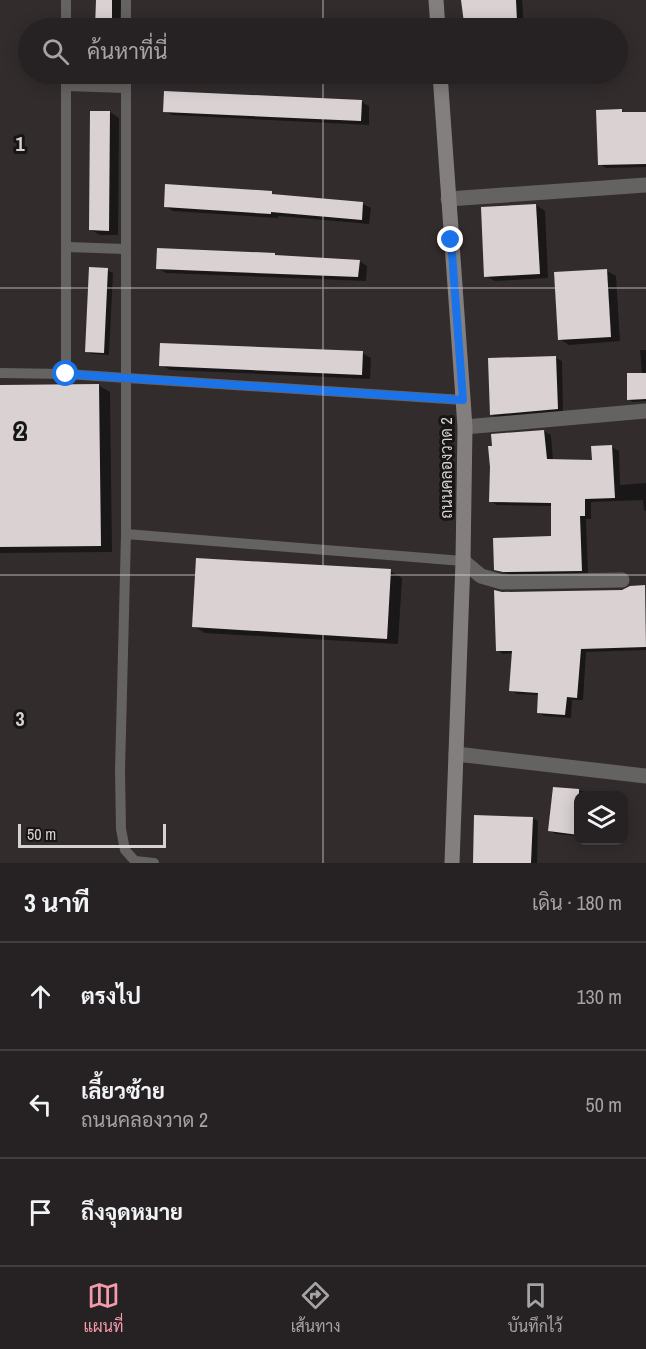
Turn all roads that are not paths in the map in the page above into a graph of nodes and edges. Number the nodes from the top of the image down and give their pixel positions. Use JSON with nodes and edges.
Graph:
{"nodes":[{"id":1,"x":66,"y":0,"type":"edge"},
{"id":2,"x":126,"y":0,"type":"edge"},
{"id":3,"x":436,"y":0,"type":"edge"},
{"id":4,"x":66,"y":18,"type":"edge"},
{"id":5,"x":126,"y":18,"type":"edge"},
{"id":6,"x":437,"y":18,"type":"edge"},
{"id":7,"x":126,"y":84,"type":"edge"},
{"id":8,"x":441,"y":84,"type":"edge"},
{"id":9,"x":66,"y":86,"type":"joint"},
{"id":10,"x":126,"y":88,"type":"junction"},
{"id":11,"x":646,"y":185,"type":"edge"},
{"id":12,"x":448,"y":199,"type":"junction"},
{"id":13,"x":67,"y":247,"type":"junction"},
{"id":14,"x":125,"y":249,"type":"junction"},
{"id":15,"x":0,"y":373,"type":"edge"},
{"id":16,"x":66,"y":374,"type":"junction"},
{"id":17,"x":125,"y":379,"type":"junction"},
{"id":18,"x":463,"y":400,"type":"junction"},
{"id":19,"x":646,"y":411,"type":"edge"},
{"id":20,"x":465,"y":427,"type":"junction"},
{"id":21,"x":126,"y":534,"type":"junction"},
{"id":22,"x":463,"y":561,"type":"junction"},
{"id":23,"x":622,"y":580,"type":"dead end"},
{"id":24,"x":456,"y":754,"type":"junction"},
{"id":25,"x":646,"y":776,"type":"edge"},
{"id":26,"x":154,"y":863,"type":"edge"},
{"id":27,"x":452,"y":863,"type":"edge"}],
"edges":[{"from":1,"to":4,"type":"lane"},
{"from":2,"to":5,"type":"lane"},
{"from":3,"to":6,"type":"street"},
{"from":7,"to":10,"type":"lane"},
{"from":8,"to":12,"type":"street","name":"ถนนคลองวาด 2"},
{"from":9,"to":10,"type":"lane"},
{"from":9,"to":13,"type":"lane"},
{"from":10,"to":14,"type":"lane"},
{"from":11,"to":12,"type":"street"},
{"from":12,"to":18,"type":"street","name":"ถนนคลองวาด 2"},
{"from":13,"to":14,"type":"lane"},
{"from":13,"to":16,"type":"lane"},
{"from":14,"to":17,"type":"lane"},
{"from":15,"to":16,"type":"lane"},
{"from":16,"to":17,"type":"lane"},
{"from":17,"to":18,"type":"lane"},
{"from":17,"to":21,"type":"lane"},
{"from":18,"to":20,"type":"street","name":"ถนนคลองวาด 2"},
{"from":19,"to":20,"type":"street"},
{"from":20,"to":22,"type":"street","name":"ถนนคลองวาด 2"},
{"from":21,"to":22,"type":"lane"},
{"from":21,"to":26,"type":"lane"},
{"from":22,"to":23,"type":"street"},
{"from":22,"to":24,"type":"street","name":"ถนนคลองวาด 2"},
{"from":24,"to":25,"type":"street"},
{"from":24,"to":27,"type":"street","name":"ถนนคลองวาด 2"}]}
